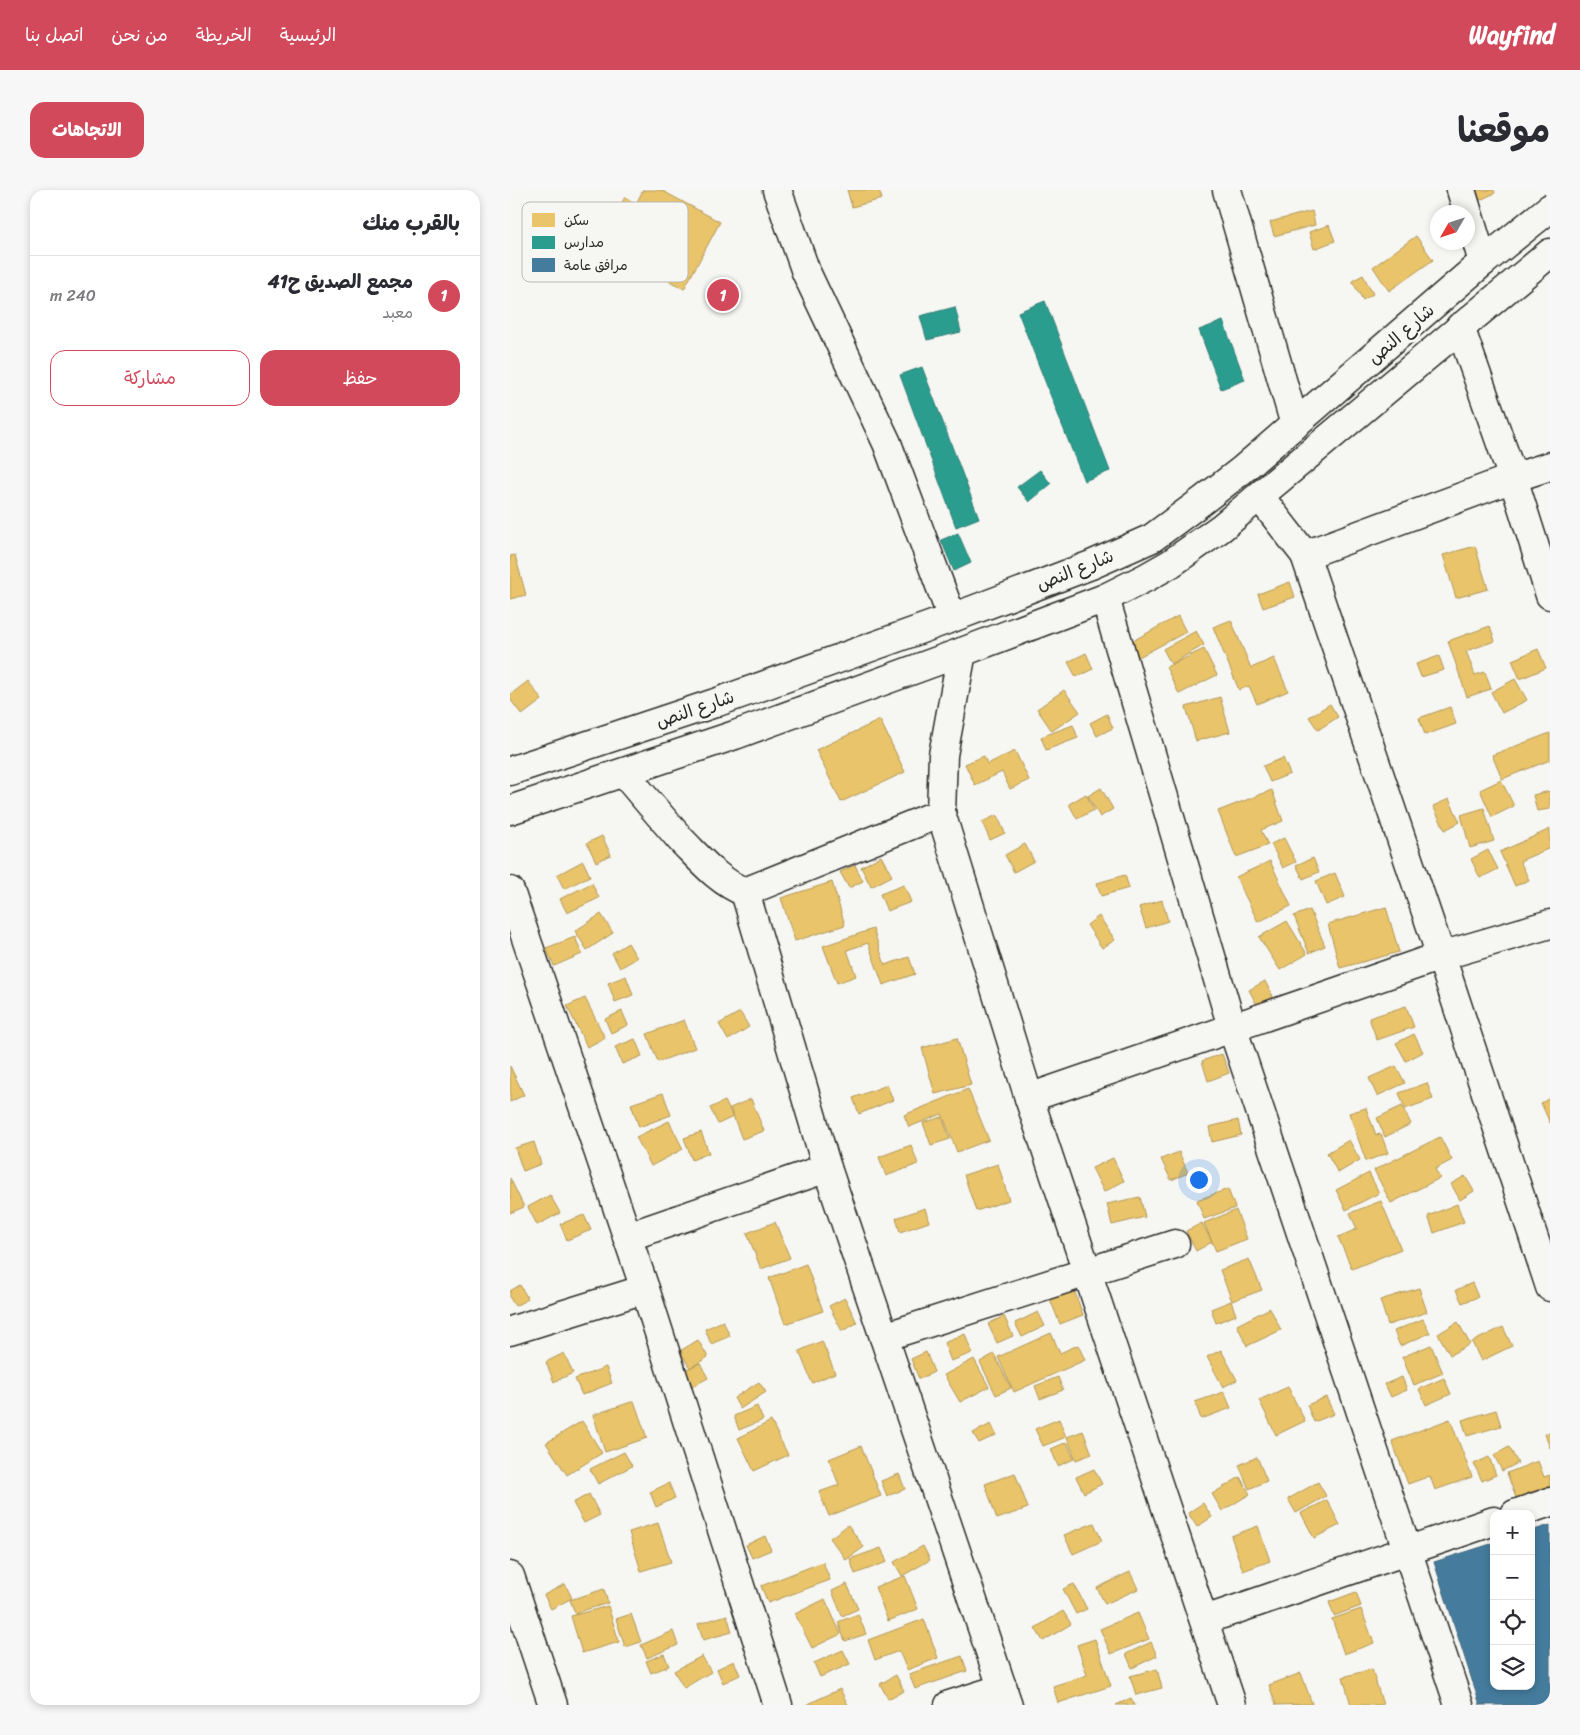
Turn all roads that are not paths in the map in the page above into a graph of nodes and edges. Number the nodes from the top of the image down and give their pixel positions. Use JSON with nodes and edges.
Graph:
{"nodes":[{"id":1,"x":777,"y":190,"type":"edge"},
{"id":2,"x":1227,"y":190,"type":"edge"},
{"id":3,"x":1461,"y":190,"type":"edge"},
{"id":4,"x":1550,"y":208,"type":"edge"},
{"id":5,"x":1550,"y":253,"type":"edge"},
{"id":6,"x":1483,"y":262,"type":"junction"},
{"id":7,"x":1460,"y":327,"type":"junction"},
{"id":8,"x":1295,"y":425,"type":"junction"},
{"id":9,"x":1550,"y":466,"type":"edge"},
{"id":10,"x":1513,"y":478,"type":"junction"},
{"id":11,"x":1260,"y":496,"type":"junction"},
{"id":12,"x":1305,"y":555,"type":"junction"},
{"id":13,"x":1550,"y":595,"type":"edge"},
{"id":14,"x":1105,"y":598,"type":"junction"},
{"id":15,"x":952,"y":618,"type":"junction"},
{"id":16,"x":962,"y":652,"type":"junction"},
{"id":17,"x":510,"y":771,"type":"edge"},
{"id":18,"x":624,"y":773,"type":"junction"},
{"id":19,"x":510,"y":810,"type":"edge"},
{"id":20,"x":941,"y":813,"type":"junction"},
{"id":21,"x":510,"y":891,"type":"edge"},
{"id":22,"x":745,"y":892,"type":"junction"},
{"id":23,"x":1550,"y":924,"type":"edge"},
{"id":24,"x":1441,"y":956,"type":"junction"},
{"id":25,"x":1232,"y":1027,"type":"junction"},
{"id":26,"x":1029,"y":1098,"type":"junction"},
{"id":27,"x":827,"y":1168,"type":"junction"},
{"id":28,"x":627,"y":1237,"type":"junction"},
{"id":29,"x":1175,"y":1244,"type":"dead end"},
{"id":30,"x":1088,"y":1272,"type":"junction"},
{"id":31,"x":1550,"y":1287,"type":"edge"},
{"id":32,"x":645,"y":1289,"type":"junction"},
{"id":33,"x":510,"y":1331,"type":"edge"},
{"id":34,"x":884,"y":1337,"type":"junction"},
{"id":35,"x":1550,"y":1502,"type":"edge"},
{"id":36,"x":1527,"y":1510,"type":"edge"},
{"id":37,"x":1490,"y":1522,"type":"edge"},
{"id":38,"x":1407,"y":1551,"type":"junction"},
{"id":39,"x":510,"y":1576,"type":"edge"},
{"id":40,"x":1205,"y":1620,"type":"junction"},
{"id":41,"x":1006,"y":1696,"type":"edge"},
{"id":42,"x":552,"y":1705,"type":"edge"},
{"id":43,"x":778,"y":1705,"type":"edge"},
{"id":44,"x":949,"y":1705,"type":"edge"},
{"id":45,"x":1232,"y":1705,"type":"edge"},
{"id":46,"x":1460,"y":1705,"type":"edge"}],
"edges":[{"from":1,"to":15,"type":"street"},
{"from":2,"to":8,"type":"street"},
{"from":3,"to":6,"type":"street"},
{"from":4,"to":6,"type":"street","name":"شارع النص"},
{"from":5,"to":7,"type":"street","name":"شارع النص"},
{"from":6,"to":8,"type":"street","name":"شارع النص"},
{"from":7,"to":10,"type":"street"},
{"from":7,"to":11,"type":"street","name":"شارع النص"},
{"from":8,"to":15,"type":"street","name":"شارع النص"},
{"from":9,"to":10,"type":"street"},
{"from":10,"to":12,"type":"street"},
{"from":10,"to":13,"type":"street"},
{"from":11,"to":12,"type":"street"},
{"from":11,"to":14,"type":"street","name":"شارع النص"},
{"from":12,"to":24,"type":"street"},
{"from":14,"to":16,"type":"street","name":"شارع النص"},
{"from":14,"to":25,"type":"street"},
{"from":15,"to":17,"type":"street","name":"شارع النص"},
{"from":16,"to":18,"type":"street","name":"شارع النص"},
{"from":16,"to":20,"type":"street"},
{"from":18,"to":19,"type":"street","name":"شارع النص"},
{"from":18,"to":22,"type":"street"},
{"from":20,"to":22,"type":"street"},
{"from":20,"to":26,"type":"street"},
{"from":21,"to":28,"type":"street"},
{"from":22,"to":27,"type":"street"},
{"from":23,"to":24,"type":"street"},
{"from":24,"to":25,"type":"street"},
{"from":24,"to":31,"type":"street"},
{"from":25,"to":26,"type":"street"},
{"from":25,"to":38,"type":"street"},
{"from":26,"to":30,"type":"street"},
{"from":27,"to":28,"type":"street"},
{"from":27,"to":34,"type":"street"},
{"from":28,"to":32,"type":"street"},
{"from":29,"to":30,"type":"street"},
{"from":30,"to":34,"type":"street"},
{"from":30,"to":40,"type":"street"},
{"from":32,"to":33,"type":"street"},
{"from":32,"to":43,"type":"street"},
{"from":34,"to":41,"type":"street"},
{"from":35,"to":36,"type":"street"},
{"from":37,"to":38,"type":"street"},
{"from":38,"to":40,"type":"street"},
{"from":38,"to":46,"type":"street"},
{"from":39,"to":42,"type":"street"},
{"from":40,"to":45,"type":"street"},
{"from":41,"to":44,"type":"street"}]}
